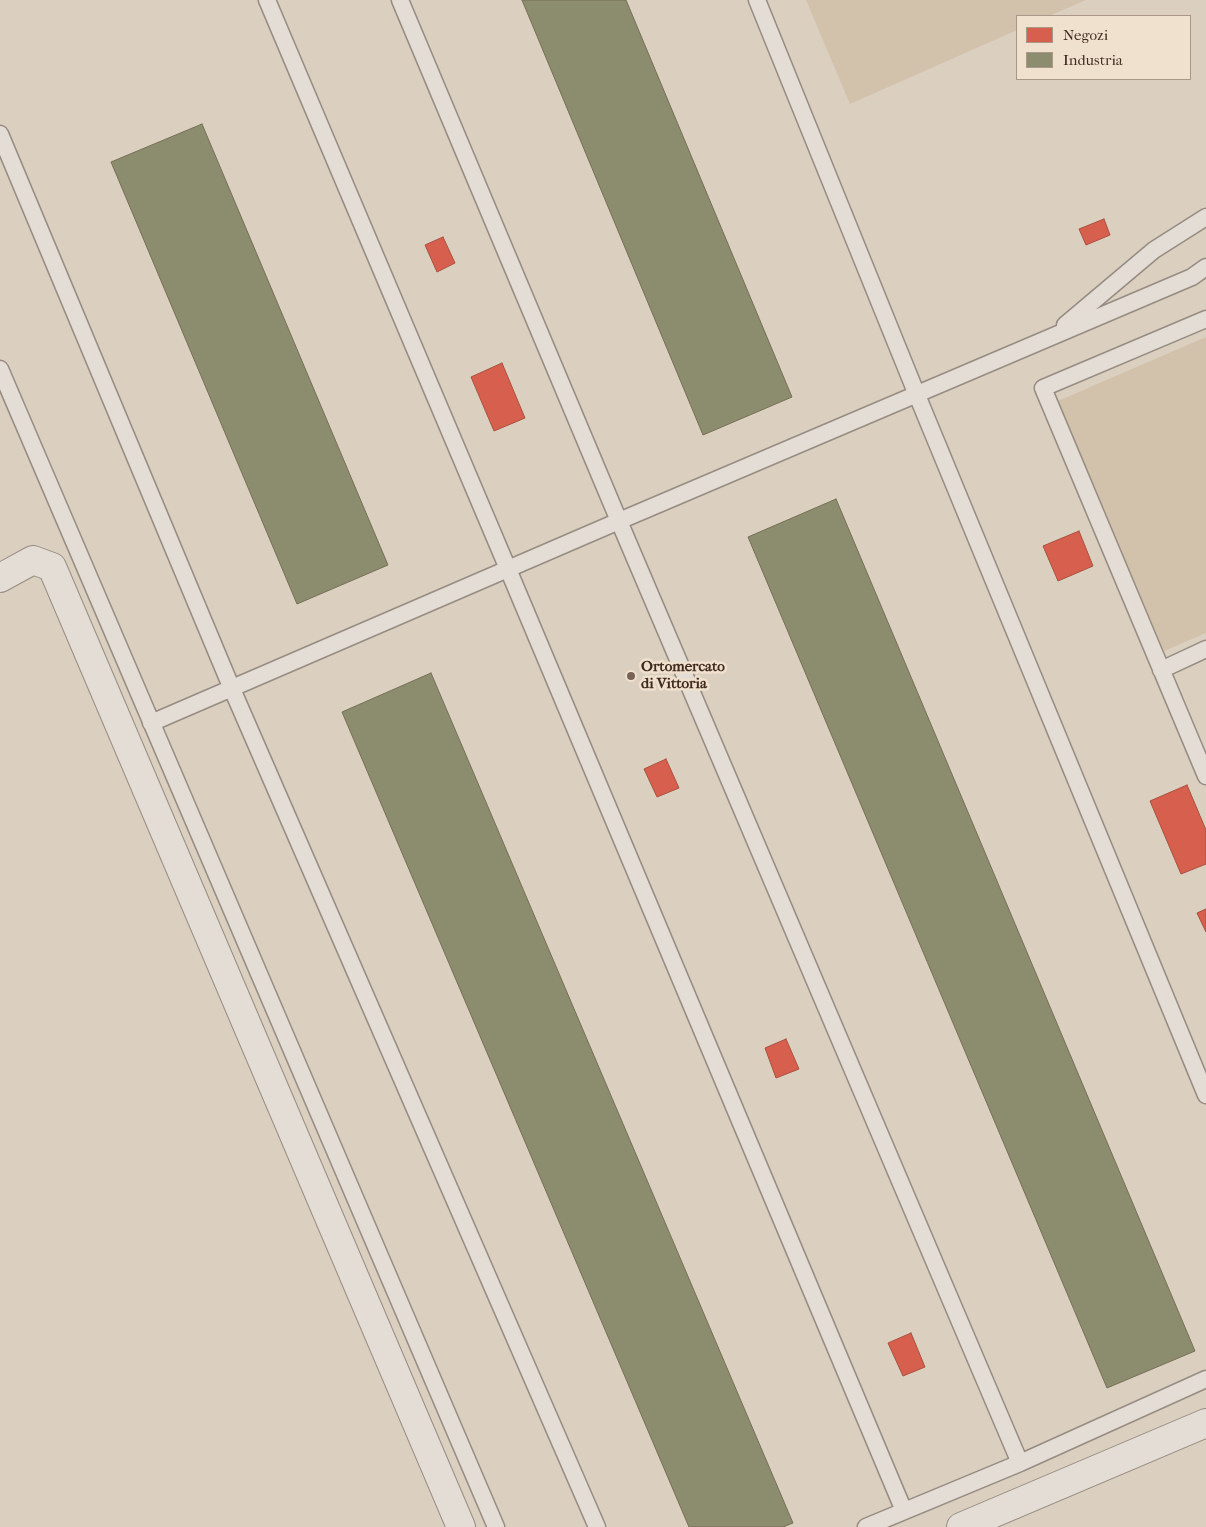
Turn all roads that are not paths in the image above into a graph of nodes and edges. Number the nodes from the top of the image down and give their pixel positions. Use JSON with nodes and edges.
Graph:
{"nodes":[{"id":1,"x":267,"y":0,"type":"edge"},
{"id":2,"x":400,"y":0,"type":"edge"},
{"id":3,"x":757,"y":0,"type":"edge"},
{"id":4,"x":0,"y":134,"type":"edge"},
{"id":5,"x":1206,"y":217,"type":"edge"},
{"id":6,"x":1206,"y":223,"type":"edge"},
{"id":7,"x":1154,"y":250,"type":"junction"},
{"id":8,"x":1206,"y":268,"type":"edge"},
{"id":9,"x":1199,"y":275,"type":"edge"},
{"id":10,"x":1206,"y":319,"type":"edge"},
{"id":11,"x":1053,"y":336,"type":"junction"},
{"id":12,"x":0,"y":369,"type":"edge"},
{"id":13,"x":916,"y":395,"type":"junction"},
{"id":14,"x":619,"y":521,"type":"junction"},
{"id":15,"x":508,"y":569,"type":"junction"},
{"id":16,"x":0,"y":578,"type":"edge"},
{"id":17,"x":1206,"y":649,"type":"edge"},
{"id":18,"x":1161,"y":670,"type":"junction"},
{"id":19,"x":232,"y":689,"type":"junction"},
{"id":20,"x":151,"y":723,"type":"junction"},
{"id":21,"x":1206,"y":776,"type":"edge"},
{"id":22,"x":1206,"y":1094,"type":"edge"},
{"id":23,"x":1206,"y":1379,"type":"edge"},
{"id":24,"x":1206,"y":1423,"type":"edge"},
{"id":25,"x":1020,"y":1463,"type":"junction"},
{"id":26,"x":904,"y":1511,"type":"junction"},
{"id":27,"x":461,"y":1527,"type":"edge"},
{"id":28,"x":496,"y":1527,"type":"edge"},
{"id":29,"x":597,"y":1527,"type":"edge"},
{"id":30,"x":866,"y":1527,"type":"edge"},
{"id":31,"x":962,"y":1527,"type":"edge"}],
"edges":[{"from":1,"to":15,"type":"lane"},
{"from":2,"to":14,"type":"lane"},
{"from":3,"to":13,"type":"lane"},
{"from":4,"to":19,"type":"lane"},
{"from":5,"to":7,"type":"lane"},
{"from":6,"to":7,"type":"lane"},
{"from":7,"to":11,"type":"lane"},
{"from":8,"to":9,"type":"lane"},
{"from":9,"to":11,"type":"lane"},
{"from":10,"to":18,"type":"lane"},
{"from":11,"to":13,"type":"lane"},
{"from":12,"to":20,"type":"lane"},
{"from":13,"to":14,"type":"lane"},
{"from":13,"to":22,"type":"lane"},
{"from":14,"to":15,"type":"lane"},
{"from":14,"to":25,"type":"lane"},
{"from":15,"to":19,"type":"lane"},
{"from":15,"to":26,"type":"lane"},
{"from":16,"to":27,"type":"street"},
{"from":17,"to":18,"type":"lane"},
{"from":18,"to":21,"type":"lane"},
{"from":19,"to":20,"type":"lane"},
{"from":19,"to":29,"type":"lane"},
{"from":20,"to":28,"type":"lane"},
{"from":23,"to":25,"type":"lane"},
{"from":24,"to":31,"type":"street"},
{"from":25,"to":26,"type":"lane"},
{"from":26,"to":30,"type":"lane"}]}
